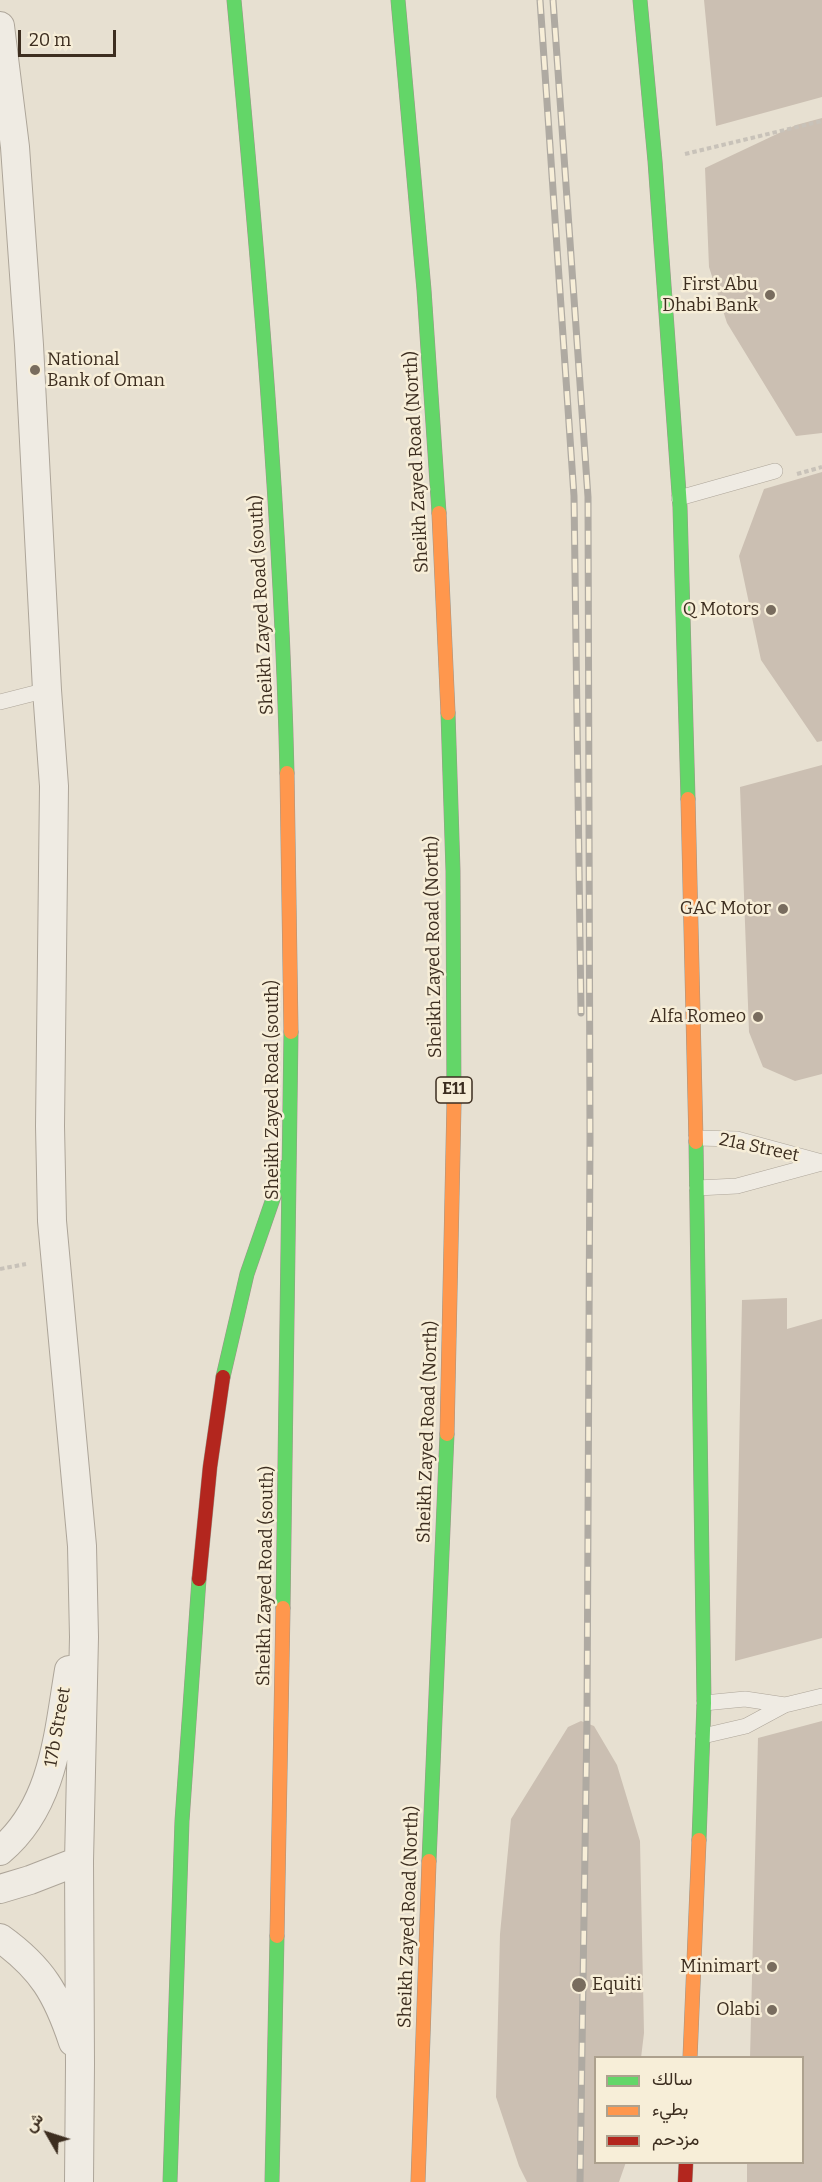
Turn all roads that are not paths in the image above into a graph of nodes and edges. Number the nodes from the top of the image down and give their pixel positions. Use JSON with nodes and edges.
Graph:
{"nodes":[{"id":1,"x":234,"y":0,"type":"edge"},
{"id":2,"x":398,"y":0,"type":"edge"},
{"id":3,"x":640,"y":0,"type":"edge"},
{"id":4,"x":0,"y":26,"type":"edge"},
{"id":5,"x":774,"y":471,"type":"dead end"},
{"id":6,"x":679,"y":498,"type":"junction"},
{"id":7,"x":47,"y":690,"type":"junction"},
{"id":8,"x":0,"y":702,"type":"edge"},
{"id":9,"x":696,"y":1138,"type":"junction"},
{"id":10,"x":292,"y":1146,"type":"junction"},
{"id":11,"x":822,"y":1163,"type":"edge"},
{"id":12,"x":697,"y":1188,"type":"junction"},
{"id":13,"x":82,"y":1588,"type":"junction"},
{"id":14,"x":822,"y":1696,"type":"edge"},
{"id":15,"x":704,"y":1703,"type":"junction"},
{"id":16,"x":785,"y":1705,"type":"junction"},
{"id":17,"x":703,"y":1736,"type":"junction"},
{"id":18,"x":0,"y":1851,"type":"edge"},
{"id":19,"x":79,"y":1861,"type":"junction"},
{"id":20,"x":0,"y":1889,"type":"edge"},
{"id":21,"x":0,"y":1938,"type":"edge"},
{"id":22,"x":690,"y":2056,"type":"edge"},
{"id":23,"x":80,"y":2064,"type":"junction"},
{"id":24,"x":686,"y":2164,"type":"edge"},
{"id":25,"x":418,"y":2175,"type":"edge"},
{"id":26,"x":79,"y":2182,"type":"edge"},
{"id":27,"x":170,"y":2182,"type":"edge"},
{"id":28,"x":272,"y":2182,"type":"edge"},
{"id":29,"x":422,"y":2182,"type":"edge"},
{"id":30,"x":685,"y":2182,"type":"edge"}],
"edges":[{"from":1,"to":10,"type":"main road","name":"Sheikh Zayed Road (south)"},
{"from":2,"to":25,"type":"main road","name":"Sheikh Zayed Road (North)","number":"E11"},
{"from":3,"to":6,"type":"main road"},
{"from":4,"to":7,"type":"street"},
{"from":5,"to":6,"type":"lane"},
{"from":6,"to":9,"type":"main road"},
{"from":7,"to":8,"type":"lane"},
{"from":7,"to":13,"type":"street"},
{"from":9,"to":11,"type":"lane","name":"21a Street"},
{"from":9,"to":12,"type":"main road"},
{"from":10,"to":27,"type":"main road"},
{"from":10,"to":28,"type":"main road","name":"Sheikh Zayed Road (south)"},
{"from":11,"to":12,"type":"lane","name":"21a Street"},
{"from":12,"to":15,"type":"main road"},
{"from":13,"to":18,"type":"street","name":"17b Street"},
{"from":13,"to":19,"type":"street"},
{"from":14,"to":16,"type":"lane"},
{"from":15,"to":16,"type":"lane"},
{"from":15,"to":17,"type":"main road"},
{"from":16,"to":17,"type":"lane"},
{"from":17,"to":22,"type":"main road"},
{"from":19,"to":20,"type":"street"},
{"from":19,"to":23,"type":"street"},
{"from":21,"to":23,"type":"street"},
{"from":23,"to":26,"type":"street"},
{"from":24,"to":30,"type":"main road"},
{"from":25,"to":29,"type":"main road","name":"Sheikh Zayed Road (North)"}]}
